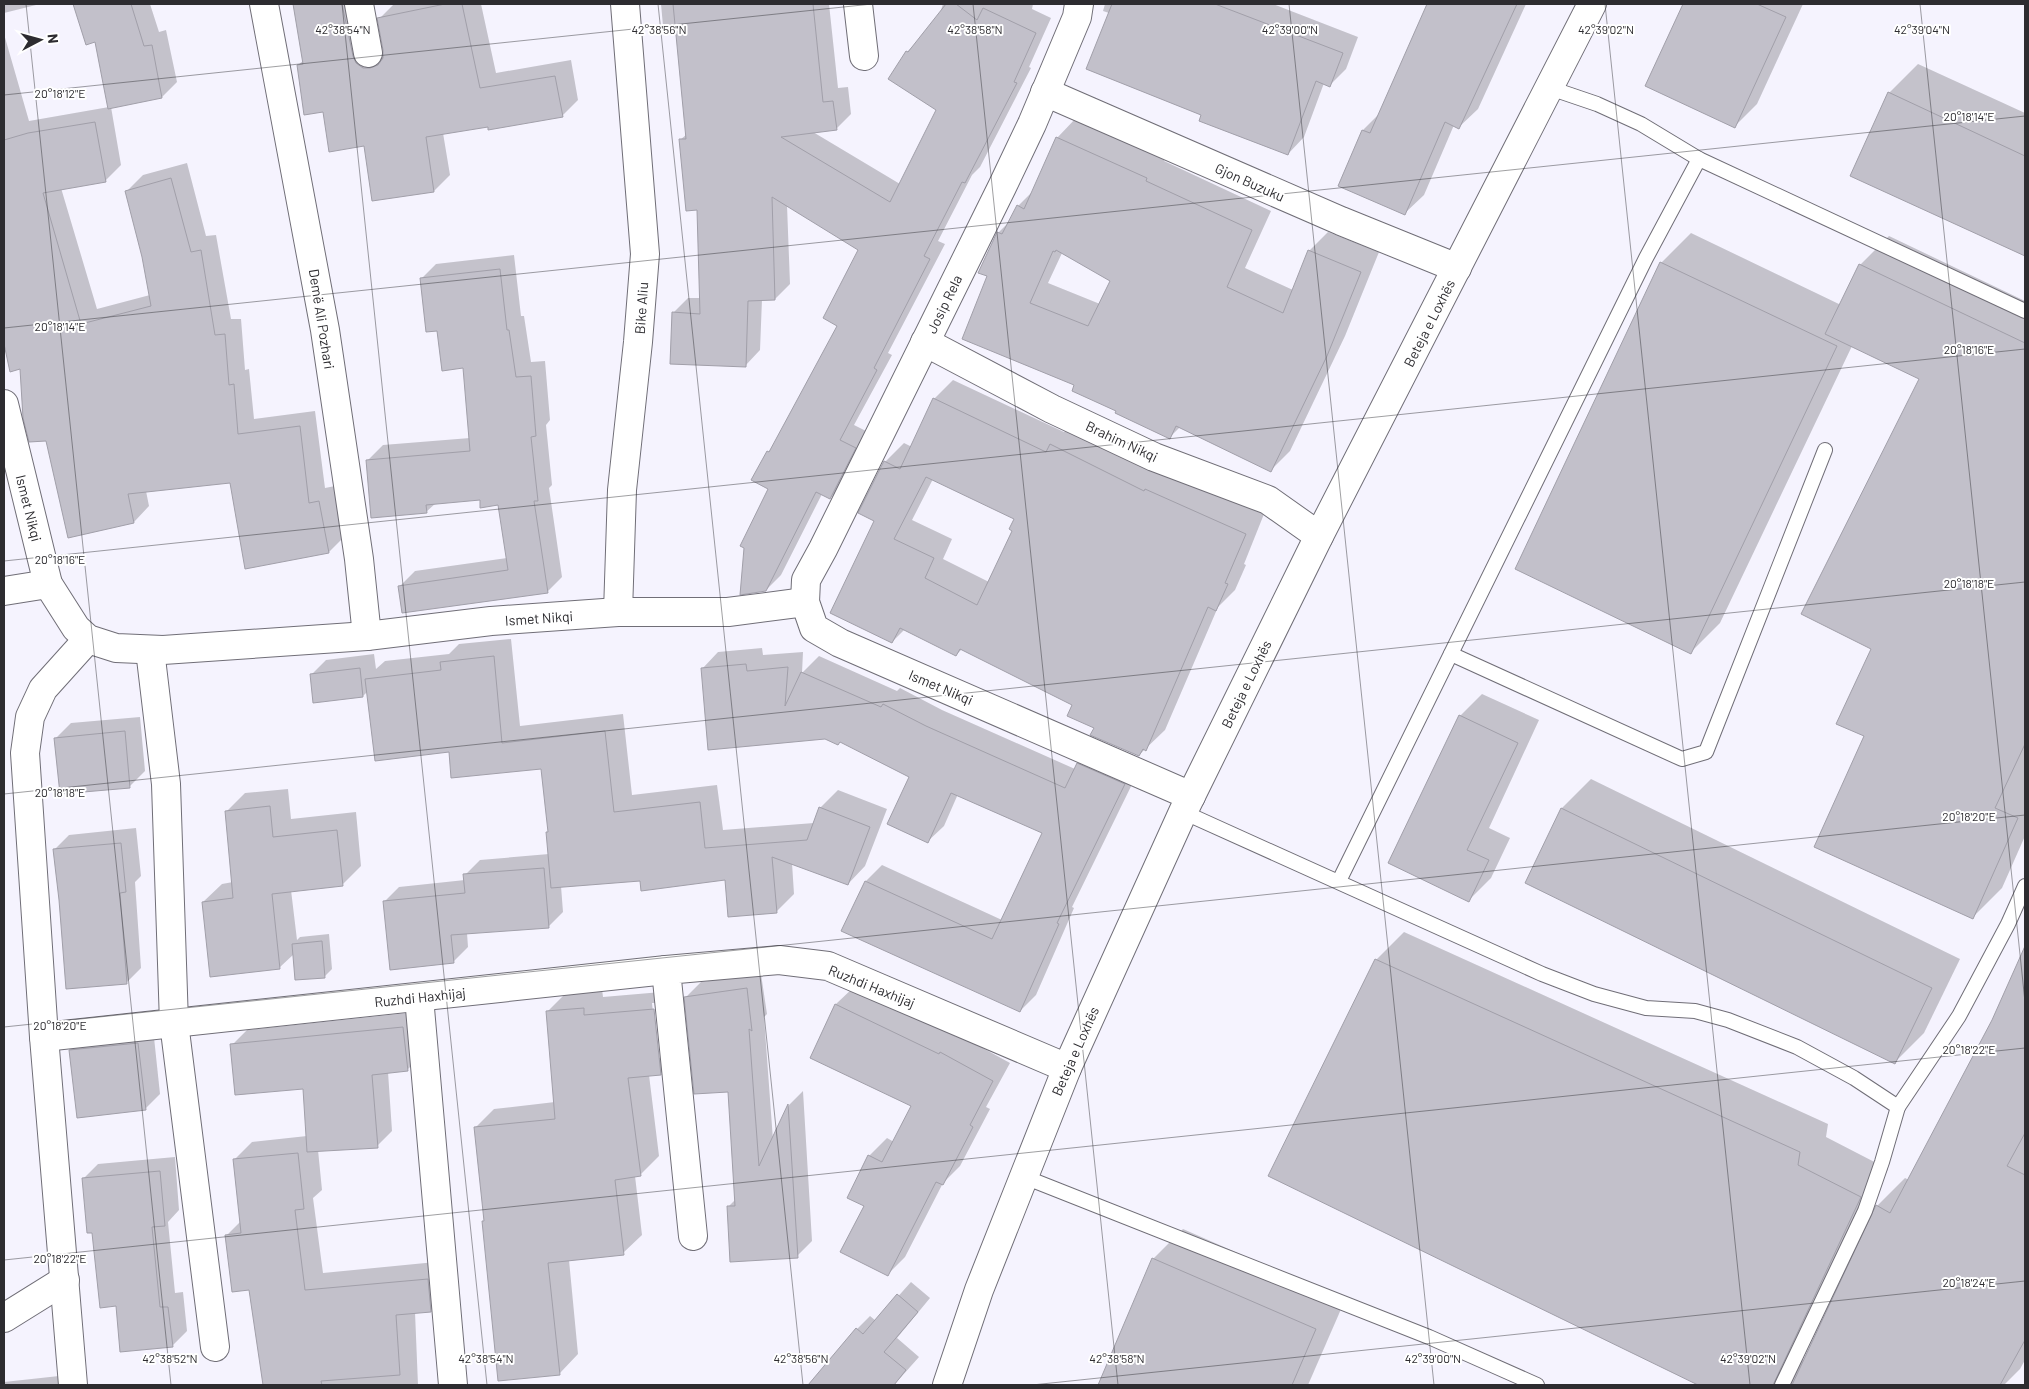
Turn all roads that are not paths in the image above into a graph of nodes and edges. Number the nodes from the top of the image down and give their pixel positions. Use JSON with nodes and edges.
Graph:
{"nodes":[{"id":1,"x":264,"y":4,"type":"edge"},
{"id":2,"x":359,"y":4,"type":"edge"},
{"id":3,"x":625,"y":4,"type":"edge"},
{"id":4,"x":858,"y":4,"type":"edge"},
{"id":5,"x":1079,"y":4,"type":"edge"},
{"id":6,"x":1592,"y":4,"type":"edge"},
{"id":7,"x":368,"y":53,"type":"dead end"},
{"id":8,"x":864,"y":56,"type":"dead end"},
{"id":9,"x":1547,"y":88,"type":"junction"},
{"id":10,"x":1045,"y":92,"type":"junction"},
{"id":11,"x":1699,"y":159,"type":"junction"},
{"id":12,"x":1457,"y":268,"type":"junction"},
{"id":13,"x":2025,"y":311,"type":"edge"},
{"id":14,"x":925,"y":342,"type":"junction"},
{"id":15,"x":4,"y":404,"type":"edge"},
{"id":16,"x":1824,"y":450,"type":"dead end"},
{"id":17,"x":1319,"y":536,"type":"junction"},
{"id":18,"x":48,"y":584,"type":"junction"},
{"id":19,"x":4,"y":591,"type":"edge"},
{"id":20,"x":805,"y":602,"type":"junction"},
{"id":21,"x":618,"y":612,"type":"junction"},
{"id":22,"x":367,"y":636,"type":"junction"},
{"id":23,"x":88,"y":639,"type":"junction"},
{"id":24,"x":150,"y":650,"type":"junction"},
{"id":25,"x":1451,"y":654,"type":"junction"},
{"id":26,"x":1187,"y":804,"type":"junction"},
{"id":27,"x":1339,"y":881,"type":"junction"},
{"id":28,"x":2025,"y":886,"type":"edge"},
{"id":29,"x":666,"y":970,"type":"junction"},
{"id":30,"x":419,"y":997,"type":"junction"},
{"id":31,"x":174,"y":1023,"type":"junction"},
{"id":32,"x":44,"y":1037,"type":"junction"},
{"id":33,"x":1067,"y":1068,"type":"junction"},
{"id":34,"x":1898,"y":1107,"type":"junction"},
{"id":35,"x":1022,"y":1176,"type":"junction"},
{"id":36,"x":693,"y":1236,"type":"dead end"},
{"id":37,"x":65,"y":1280,"type":"junction"},
{"id":38,"x":4,"y":1318,"type":"edge"},
{"id":39,"x":214,"y":1347,"type":"dead end"},
{"id":40,"x":73,"y":1385,"type":"edge"},
{"id":41,"x":452,"y":1385,"type":"edge"},
{"id":42,"x":947,"y":1385,"type":"edge"},
{"id":43,"x":1537,"y":1385,"type":"edge"},
{"id":44,"x":1782,"y":1385,"type":"edge"}],
"edges":[{"from":1,"to":22,"type":"street","name":"Demë Ali Pozhari"},
{"from":2,"to":7,"type":"street"},
{"from":3,"to":21,"type":"street","name":"Bike Aliu"},
{"from":4,"to":8,"type":"street"},
{"from":5,"to":10,"type":"street","name":"Josip Rela"},
{"from":6,"to":9,"type":"street","name":"Beteja e Loxhës"},
{"from":9,"to":11,"type":"lane"},
{"from":9,"to":12,"type":"street","name":"Beteja e Loxhës"},
{"from":10,"to":12,"type":"street","name":"Gjon Buzuku"},
{"from":10,"to":14,"type":"street","name":"Josip Rela"},
{"from":11,"to":13,"type":"lane"},
{"from":11,"to":25,"type":"lane"},
{"from":12,"to":17,"type":"street","name":"Beteja e Loxhës"},
{"from":14,"to":17,"type":"street","name":"Brahim Nikqi"},
{"from":14,"to":20,"type":"street","name":"Josip Rela"},
{"from":15,"to":18,"type":"street","name":"Ismet Nikqi"},
{"from":16,"to":25,"type":"lane"},
{"from":17,"to":26,"type":"street","name":"Beteja e Loxhës"},
{"from":18,"to":19,"type":"street"},
{"from":18,"to":23,"type":"street","name":"Ismet Nikqi"},
{"from":20,"to":21,"type":"street","name":"Ismet Nikqi"},
{"from":20,"to":26,"type":"street","name":"Ismet Nikqi"},
{"from":21,"to":22,"type":"street","name":"Ismet Nikqi"},
{"from":22,"to":24,"type":"street","name":"Ismet Nikqi"},
{"from":23,"to":24,"type":"street","name":"Ismet Nikqi"},
{"from":23,"to":32,"type":"street"},
{"from":24,"to":31,"type":"street"},
{"from":25,"to":27,"type":"lane"},
{"from":26,"to":27,"type":"lane"},
{"from":26,"to":33,"type":"street","name":"Beteja e Loxhës"},
{"from":27,"to":34,"type":"lane"},
{"from":28,"to":34,"type":"lane"},
{"from":29,"to":30,"type":"street","name":"Ruzhdi Haxhijaj"},
{"from":29,"to":33,"type":"street","name":"Ruzhdi Haxhijaj"},
{"from":29,"to":36,"type":"street"},
{"from":30,"to":31,"type":"street","name":"Ruzhdi Haxhijaj"},
{"from":30,"to":41,"type":"street"},
{"from":31,"to":32,"type":"street","name":"Ruzhdi Haxhijaj"},
{"from":31,"to":39,"type":"street"},
{"from":32,"to":37,"type":"street"},
{"from":33,"to":35,"type":"street","name":"Beteja e Loxhës"},
{"from":34,"to":44,"type":"lane"},
{"from":35,"to":42,"type":"street","name":"Beteja e Loxhës"},
{"from":35,"to":43,"type":"lane"},
{"from":37,"to":38,"type":"street"},
{"from":37,"to":40,"type":"street"}]}
